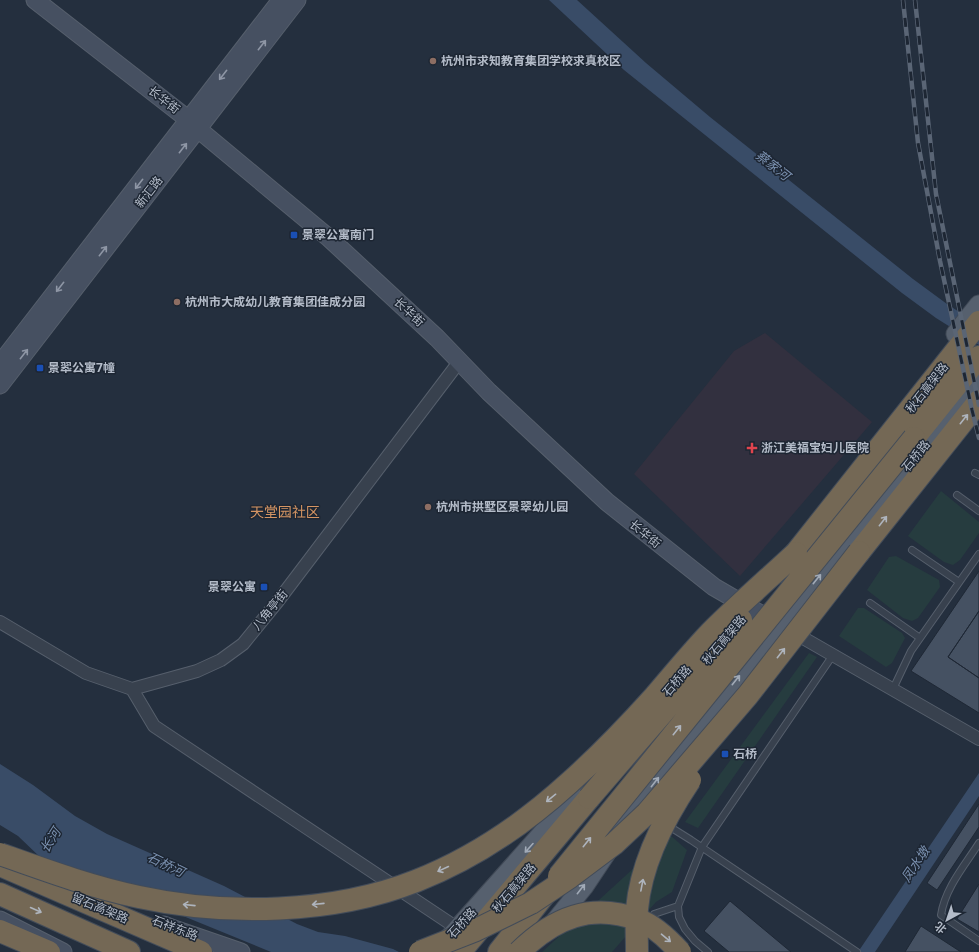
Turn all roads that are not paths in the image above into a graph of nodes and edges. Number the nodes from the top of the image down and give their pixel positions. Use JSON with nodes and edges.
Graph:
{"nodes":[{"id":1,"x":36,"y":0,"type":"edge"},
{"id":2,"x":281,"y":0,"type":"edge"},
{"id":3,"x":297,"y":0,"type":"edge"},
{"id":4,"x":193,"y":124,"type":"junction"},
{"id":5,"x":977,"y":313,"type":"edge"},
{"id":6,"x":979,"y":357,"type":"edge"},
{"id":7,"x":460,"y":362,"type":"junction"},
{"id":8,"x":0,"y":364,"type":"edge"},
{"id":9,"x":979,"y":378,"type":"edge"},
{"id":10,"x":0,"y":385,"type":"edge"},
{"id":11,"x":979,"y":401,"type":"edge"},
{"id":12,"x":956,"y":495,"type":"dead end"},
{"id":13,"x":979,"y":511,"type":"edge"},
{"id":14,"x":912,"y":550,"type":"dead end"},
{"id":15,"x":796,"y":553,"type":"junction"},
{"id":16,"x":979,"y":554,"type":"edge"},
{"id":17,"x":959,"y":582,"type":"junction"},
{"id":18,"x":742,"y":603,"type":"junction"},
{"id":19,"x":870,"y":603,"type":"dead end"},
{"id":20,"x":0,"y":622,"type":"edge"},
{"id":21,"x":780,"y":625,"type":"junction"},
{"id":22,"x":920,"y":638,"type":"junction"},
{"id":23,"x":833,"y":655,"type":"junction"},
{"id":24,"x":132,"y":689,"type":"junction"},
{"id":25,"x":893,"y":689,"type":"junction"},
{"id":26,"x":748,"y":695,"type":"junction"},
{"id":27,"x":979,"y":739,"type":"edge"},
{"id":28,"x":656,"y":820,"type":"dead end"},
{"id":29,"x":979,"y":843,"type":"edge"},
{"id":30,"x":702,"y":847,"type":"junction"},
{"id":31,"x":0,"y":854,"type":"edge"},
{"id":32,"x":0,"y":865,"type":"edge"},
{"id":33,"x":0,"y":894,"type":"edge"},
{"id":34,"x":678,"y":906,"type":"junction"},
{"id":35,"x":0,"y":920,"type":"edge"},
{"id":36,"x":457,"y":928,"type":"junction"},
{"id":37,"x":0,"y":931,"type":"edge"},
{"id":38,"x":979,"y":941,"type":"edge"},
{"id":39,"x":633,"y":949,"type":"edge"},
{"id":40,"x":31,"y":952,"type":"edge"},
{"id":41,"x":49,"y":952,"type":"edge"},
{"id":42,"x":63,"y":952,"type":"edge"},
{"id":43,"x":129,"y":952,"type":"edge"},
{"id":44,"x":201,"y":952,"type":"edge"},
{"id":45,"x":241,"y":952,"type":"edge"},
{"id":46,"x":420,"y":952,"type":"edge"},
{"id":47,"x":436,"y":952,"type":"edge"},
{"id":48,"x":460,"y":952,"type":"edge"},
{"id":49,"x":499,"y":952,"type":"edge"},
{"id":50,"x":519,"y":952,"type":"edge"},
{"id":51,"x":530,"y":952,"type":"edge"},
{"id":52,"x":680,"y":952,"type":"edge"},
{"id":53,"x":708,"y":952,"type":"edge"},
{"id":54,"x":857,"y":952,"type":"edge"}],
"edges":[{"from":1,"to":4,"type":"street","name":"长华街"},
{"from":2,"to":4,"type":"street","name":"新汇路","one_way":true},
{"from":4,"to":3,"type":"street","name":"新汇路","one_way":true},
{"from":4,"to":7,"type":"street","name":"长华街"},
{"from":4,"to":8,"type":"street","name":"新汇路","one_way":true},
{"from":10,"to":4,"type":"street","name":"新汇路","one_way":true},
{"from":5,"to":15,"type":"highway","name":"秋石高架路"},
{"from":5,"to":18,"type":"main road","name":"石桥路"},
{"from":49,"to":6,"type":"highway","name":"秋石高架路","one_way":true,"bridge":true},
{"from":7,"to":18,"type":"street","name":"长华街"},
{"from":7,"to":24,"type":"street","name":"八角亭街"},
{"from":21,"to":9,"type":"main road","name":"石桥路","one_way":true},
{"from":26,"to":11,"type":"highway","one_way":true,"bridge":true},
{"from":12,"to":13,"type":"lane"},
{"from":14,"to":17,"type":"lane"},
{"from":15,"to":31,"type":"highway","one_way":true,"bridge":true},
{"from":15,"to":48,"type":"highway","name":"秋石高架路","bridge":true},
{"from":16,"to":17,"type":"lane"},
{"from":17,"to":22,"type":"lane"},
{"from":18,"to":21,"type":"street","name":"长华街"},
{"from":18,"to":36,"type":"main road","name":"石桥路","one_way":true},
{"from":19,"to":22,"type":"lane"},
{"from":20,"to":24,"type":"street"},
{"from":21,"to":23,"type":"street"},
{"from":51,"to":21,"type":"main road","name":"石桥路","one_way":true},
{"from":22,"to":25,"type":"lane"},
{"from":23,"to":25,"type":"street"},
{"from":23,"to":30,"type":"lane"},
{"from":24,"to":36,"type":"street"},
{"from":25,"to":27,"type":"street"},
{"from":39,"to":26,"type":"highway","one_way":true,"bridge":true},
{"from":26,"to":46,"type":"highway","bridge":true},
{"from":28,"to":30,"type":"lane"},
{"from":29,"to":38,"type":"lane"},
{"from":30,"to":34,"type":"lane"},
{"from":30,"to":54,"type":"lane"},
{"from":31,"to":45,"type":"street","name":"石祥东路"},
{"from":32,"to":44,"type":"highway","name":"留石高架路"},
{"from":33,"to":43,"type":"highway","one_way":true},
{"from":34,"to":39,"type":"lane"},
{"from":34,"to":53,"type":"lane"},
{"from":35,"to":42,"type":"street"},
{"from":36,"to":47,"type":"main road","name":"石桥路"},
{"from":37,"to":40,"type":"highway"},
{"from":37,"to":41,"type":"highway"},
{"from":50,"to":52,"type":"highway","one_way":true,"bridge":true}]}
